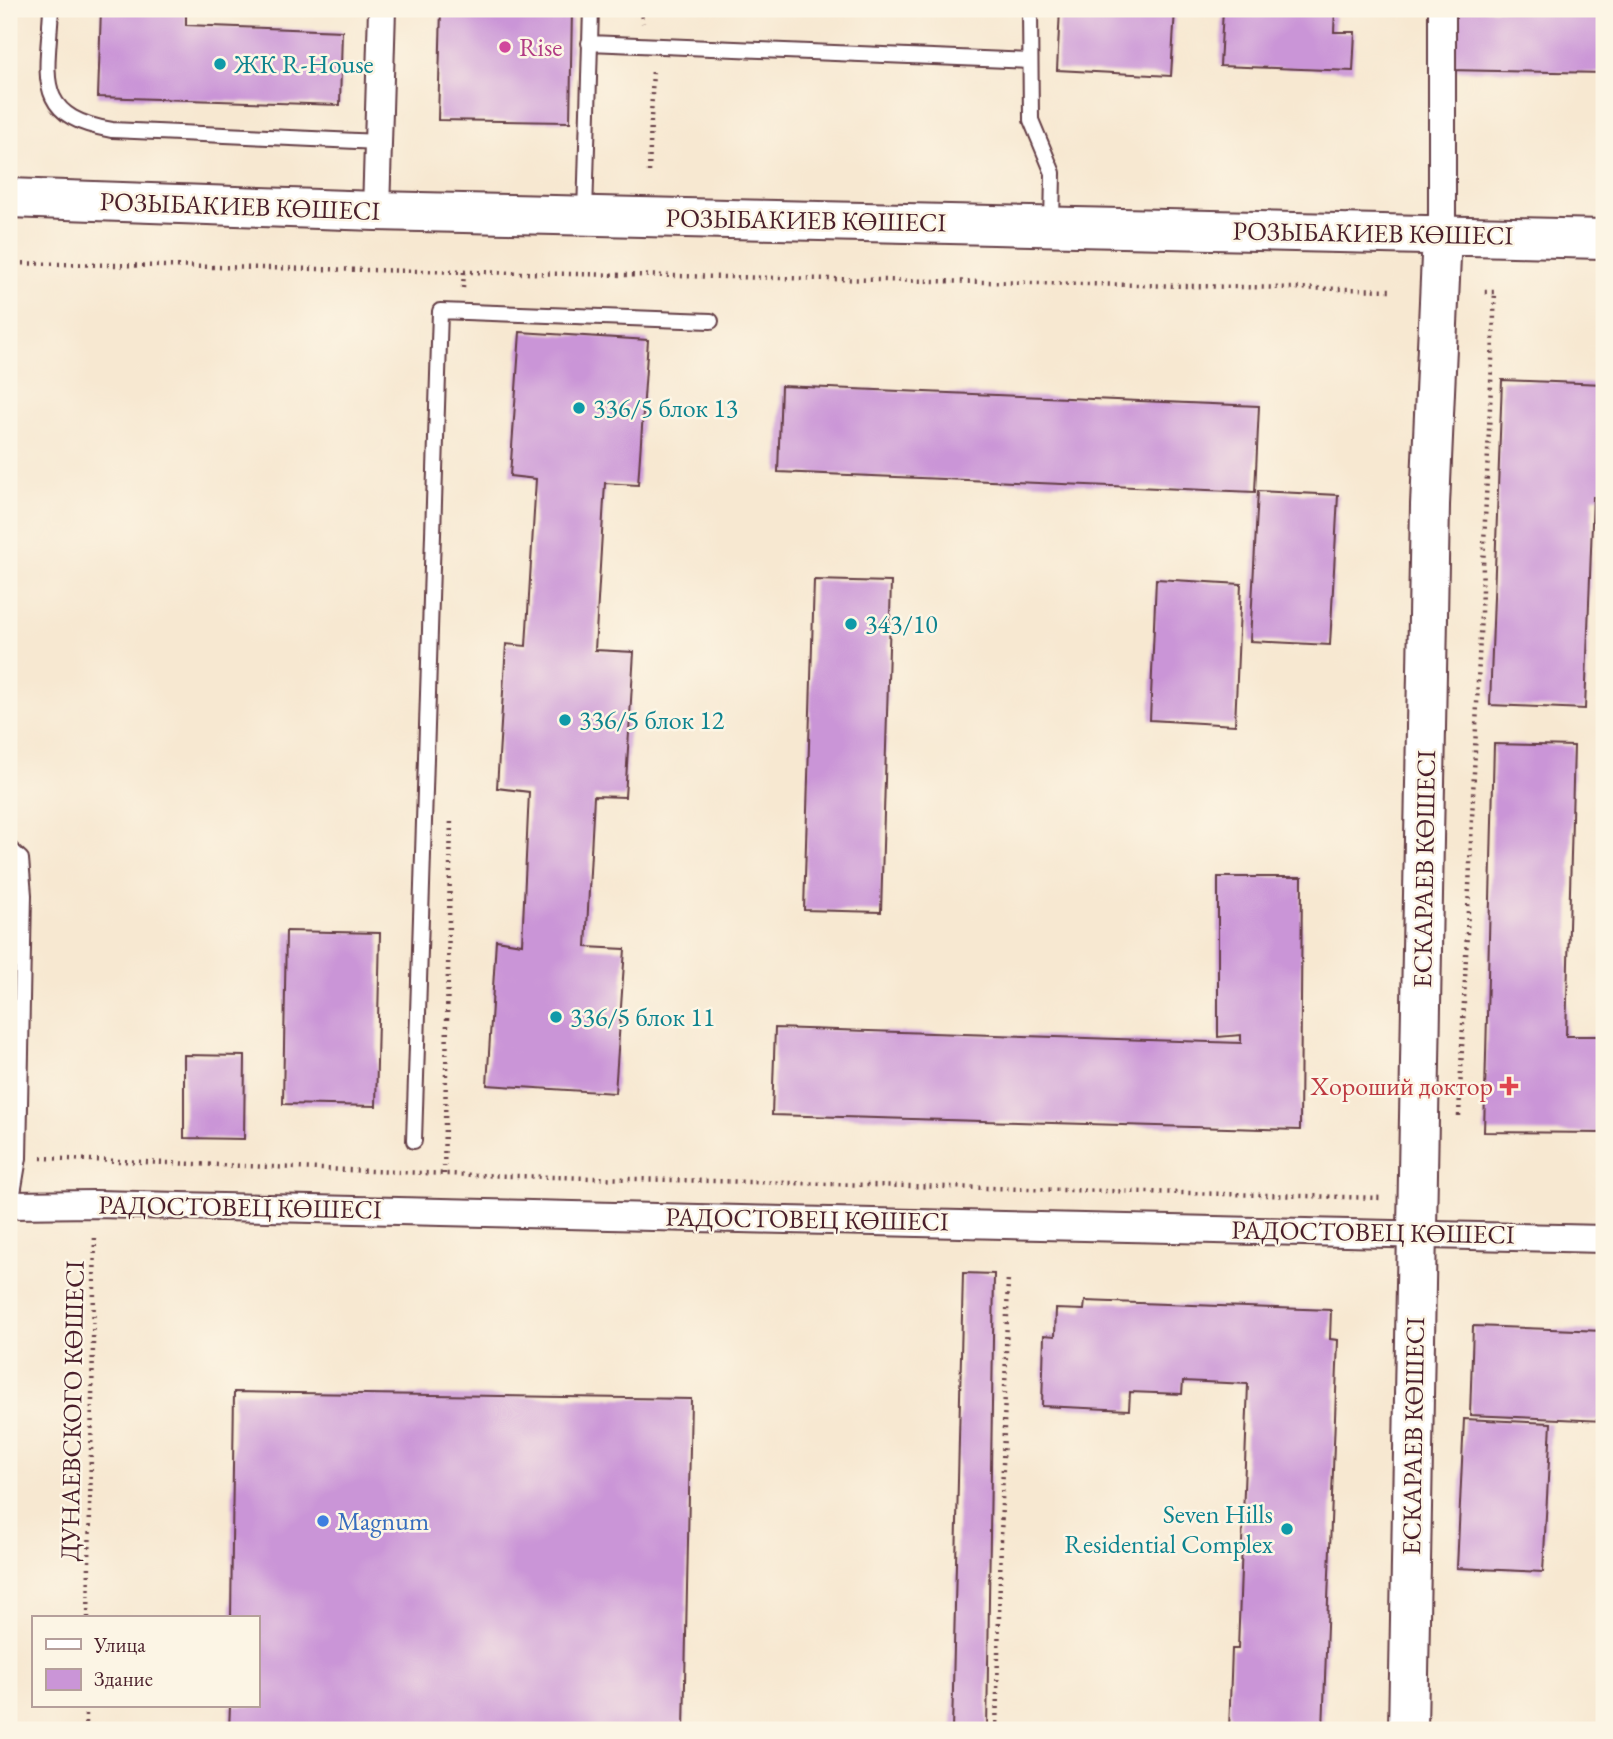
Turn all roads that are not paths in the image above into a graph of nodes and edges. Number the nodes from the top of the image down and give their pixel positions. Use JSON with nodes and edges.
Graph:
{"nodes":[{"id":1,"x":51,"y":9,"type":"edge"},
{"id":2,"x":382,"y":9,"type":"edge"},
{"id":3,"x":591,"y":9,"type":"edge"},
{"id":4,"x":1030,"y":9,"type":"edge"},
{"id":5,"x":1442,"y":9,"type":"edge"},
{"id":6,"x":589,"y":43,"type":"junction"},
{"id":7,"x":1030,"y":61,"type":"junction"},
{"id":8,"x":379,"y":142,"type":"junction"},
{"id":9,"x":9,"y":198,"type":"edge"},
{"id":10,"x":376,"y":211,"type":"junction"},
{"id":11,"x":585,"y":214,"type":"junction"},
{"id":12,"x":1052,"y":225,"type":"junction"},
{"id":13,"x":1442,"y":234,"type":"junction"},
{"id":14,"x":1604,"y":239,"type":"edge"},
{"id":15,"x":710,"y":321,"type":"dead end"},
{"id":16,"x":9,"y":848,"type":"edge"},
{"id":17,"x":414,"y":1141,"type":"dead end"},
{"id":18,"x":10,"y":1205,"type":"edge"},
{"id":19,"x":1417,"y":1216,"type":"junction"},
{"id":20,"x":1604,"y":1239,"type":"edge"},
{"id":21,"x":1408,"y":1730,"type":"edge"}],
"edges":[{"from":1,"to":8,"type":"lane"},
{"from":2,"to":8,"type":"street"},
{"from":3,"to":6,"type":"lane"},
{"from":4,"to":7,"type":"lane"},
{"from":5,"to":13,"type":"street","name":"ЕСКАРАЕВ КӨШЕСІ"},
{"from":6,"to":7,"type":"lane"},
{"from":6,"to":11,"type":"lane"},
{"from":7,"to":12,"type":"lane"},
{"from":8,"to":10,"type":"street"},
{"from":9,"to":10,"type":"main road","name":"РОЗЫБАКИЕВ КӨШЕСІ"},
{"from":10,"to":11,"type":"main road","name":"РОЗЫБАКИЕВ КӨШЕСІ"},
{"from":11,"to":12,"type":"main road","name":"РОЗЫБАКИЕВ КӨШЕСІ"},
{"from":12,"to":13,"type":"main road","name":"РОЗЫБАКИЕВ КӨШЕСІ"},
{"from":13,"to":14,"type":"main road","name":"РОЗЫБАКИЕВ КӨШЕСІ"},
{"from":13,"to":19,"type":"main road","name":"ЕСКАРАЕВ КӨШЕСІ"},
{"from":15,"to":17,"type":"lane"},
{"from":16,"to":18,"type":"lane"},
{"from":18,"to":19,"type":"street","name":"РАДОСТОВЕЦ КӨШЕСІ"},
{"from":19,"to":20,"type":"street","name":"РАДОСТОВЕЦ КӨШЕСІ"},
{"from":19,"to":21,"type":"main road","name":"ЕСКАРАЕВ КӨШЕСІ"}]}
